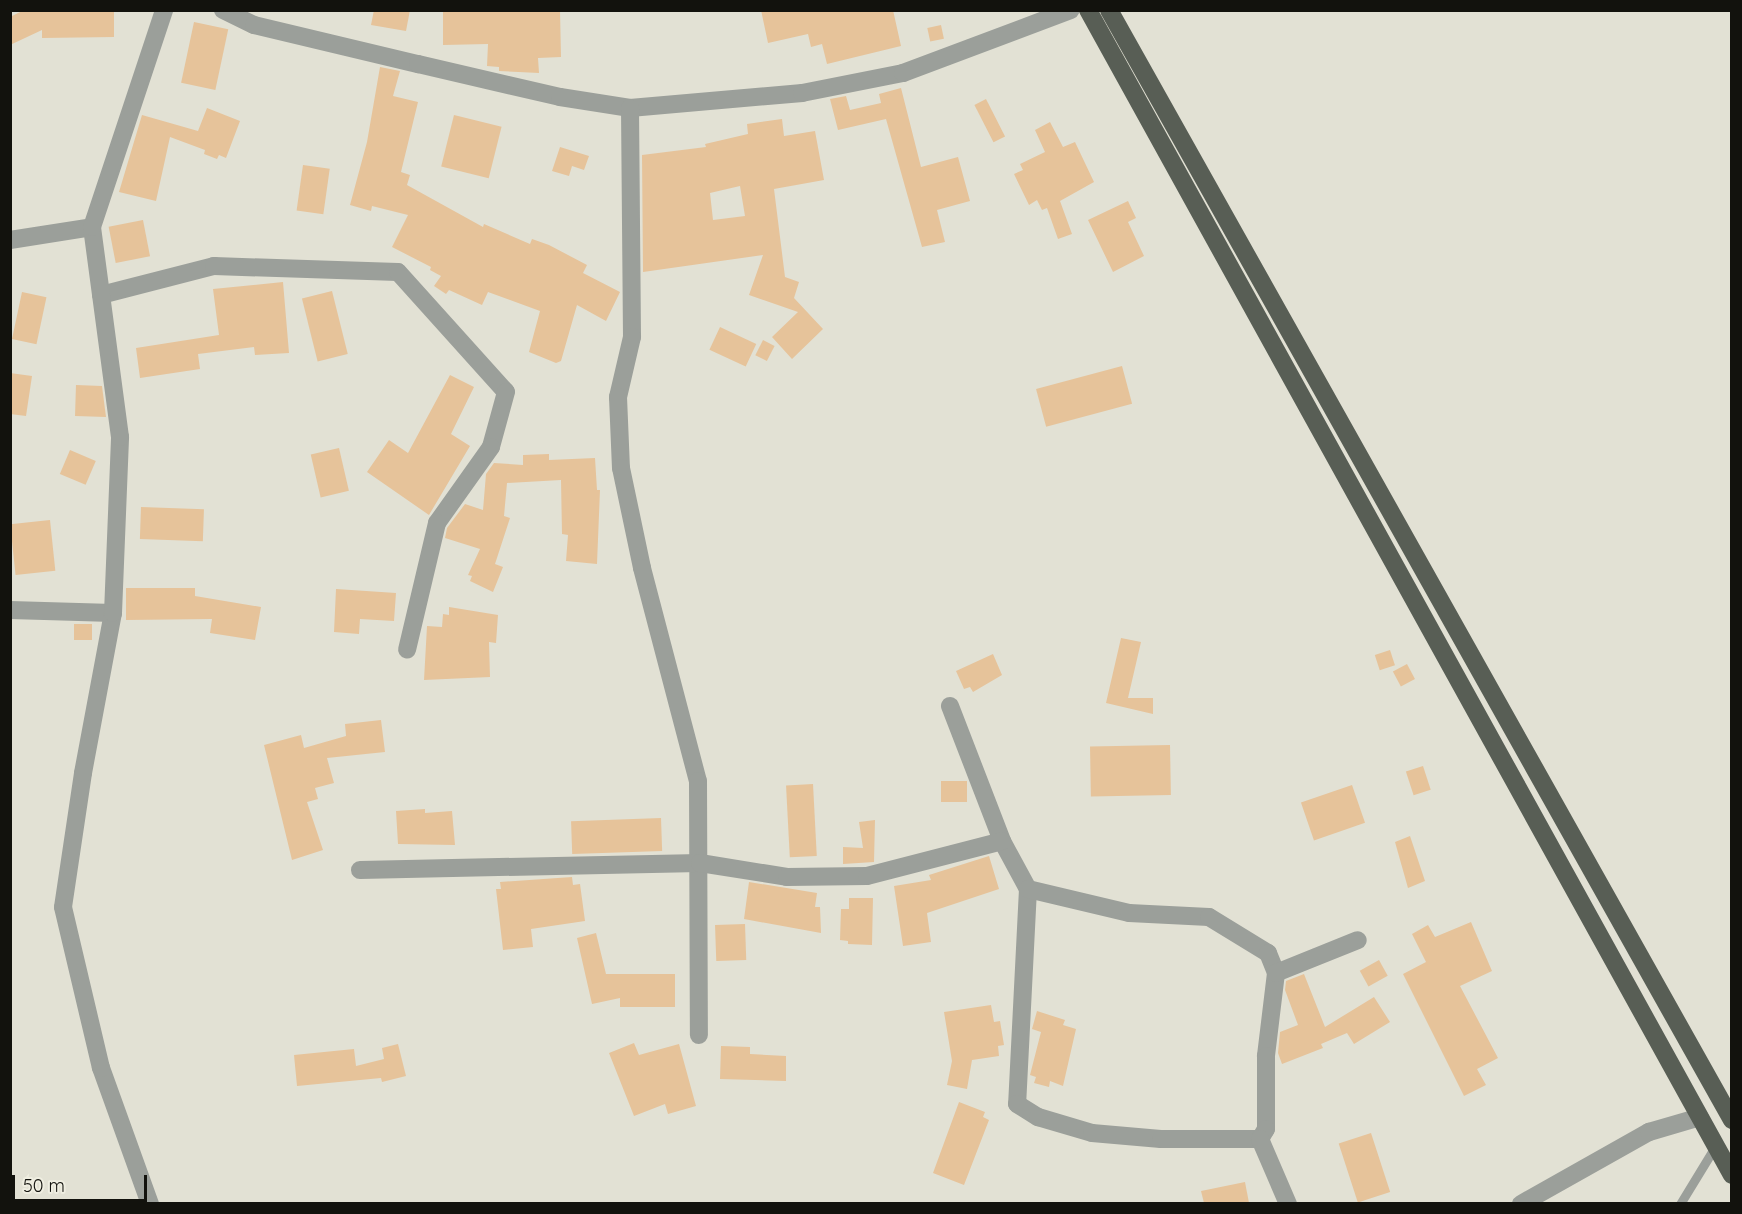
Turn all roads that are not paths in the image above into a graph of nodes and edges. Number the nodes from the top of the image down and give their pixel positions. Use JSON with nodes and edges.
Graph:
{"nodes":[{"id":1,"x":164,"y":10,"type":"edge"},
{"id":2,"x":223,"y":10,"type":"edge"},
{"id":3,"x":1071,"y":10,"type":"edge"},
{"id":4,"x":1088,"y":10,"type":"edge"},
{"id":5,"x":1109,"y":10,"type":"edge"},
{"id":6,"x":630,"y":108,"type":"junction"},
{"id":7,"x":92,"y":227,"type":"junction"},
{"id":8,"x":10,"y":240,"type":"edge"},
{"id":9,"x":101,"y":295,"type":"junction"},
{"id":10,"x":10,"y":610,"type":"edge"},
{"id":11,"x":112,"y":614,"type":"junction"},
{"id":12,"x":407,"y":650,"type":"dead end"},
{"id":13,"x":950,"y":706,"type":"dead end"},
{"id":14,"x":1002,"y":840,"type":"junction"},
{"id":15,"x":700,"y":863,"type":"junction"},
{"id":16,"x":360,"y":870,"type":"dead end"},
{"id":17,"x":1028,"y":889,"type":"junction"},
{"id":18,"x":1358,"y":940,"type":"dead end"},
{"id":19,"x":1276,"y":973,"type":"junction"},
{"id":20,"x":699,"y":1035,"type":"dead end"},
{"id":21,"x":1700,"y":1117,"type":"junction"},
{"id":22,"x":1731,"y":1120,"type":"edge"},
{"id":23,"x":1260,"y":1139,"type":"junction"},
{"id":24,"x":1716,"y":1146,"type":"junction"},
{"id":25,"x":1731,"y":1175,"type":"edge"},
{"id":26,"x":150,"y":1203,"type":"edge"},
{"id":27,"x":1288,"y":1203,"type":"edge"},
{"id":28,"x":1521,"y":1203,"type":"edge"},
{"id":29,"x":1680,"y":1203,"type":"edge"}],
"edges":[{"from":1,"to":7,"type":"street"},
{"from":2,"to":6,"type":"street"},
{"from":3,"to":6,"type":"street"},
{"from":4,"to":21,"type":"highway"},
{"from":5,"to":22,"type":"highway"},
{"from":6,"to":15,"type":"street"},
{"from":7,"to":8,"type":"street"},
{"from":7,"to":9,"type":"street"},
{"from":9,"to":11,"type":"street"},
{"from":9,"to":12,"type":"street"},
{"from":10,"to":11,"type":"street"},
{"from":11,"to":26,"type":"street"},
{"from":13,"to":14,"type":"street"},
{"from":14,"to":15,"type":"street"},
{"from":14,"to":17,"type":"street"},
{"from":15,"to":16,"type":"street"},
{"from":15,"to":20,"type":"street"},
{"from":17,"to":19,"type":"street"},
{"from":17,"to":23,"type":"street"},
{"from":18,"to":19,"type":"street"},
{"from":19,"to":23,"type":"street"},
{"from":21,"to":24,"type":"highway"},
{"from":21,"to":28,"type":"street"},
{"from":23,"to":27,"type":"street"},
{"from":24,"to":25,"type":"highway"},
{"from":24,"to":29,"type":"lane"}]}
